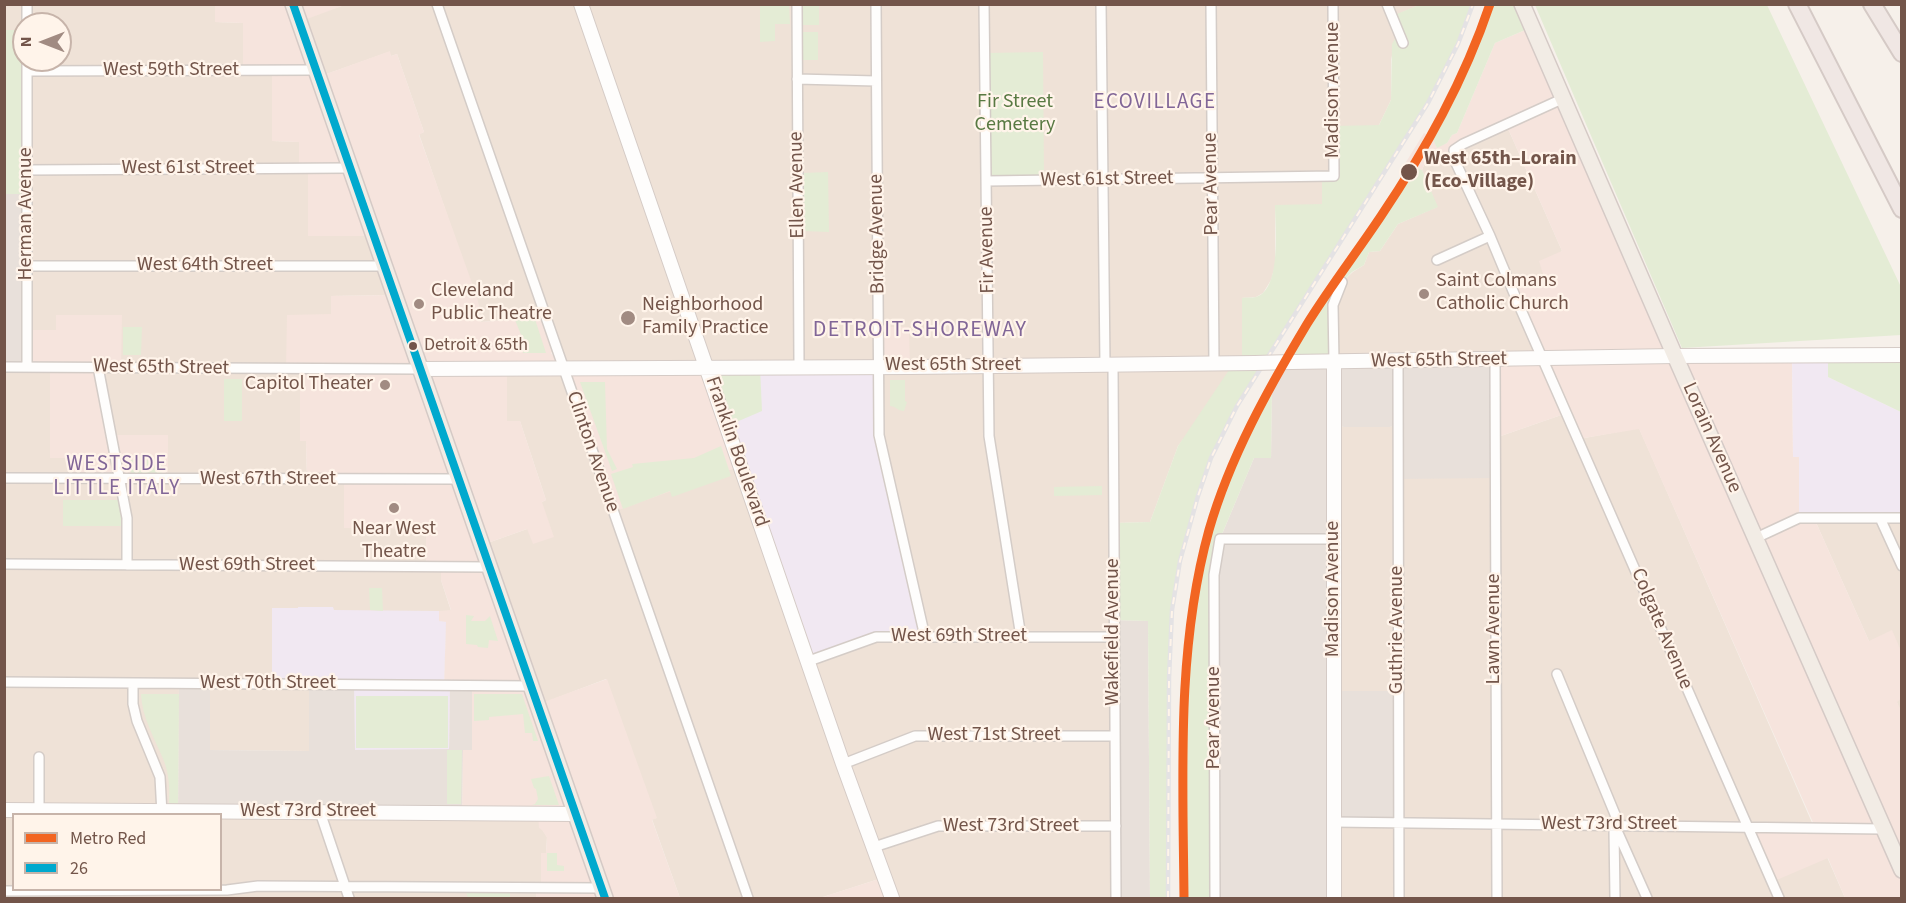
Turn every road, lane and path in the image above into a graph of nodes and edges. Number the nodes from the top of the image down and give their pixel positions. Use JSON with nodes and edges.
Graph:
{"nodes":[{"id":1,"x":293,"y":4,"type":"edge"},
{"id":2,"x":437,"y":4,"type":"edge"},
{"id":3,"x":581,"y":4,"type":"edge"},
{"id":4,"x":797,"y":4,"type":"edge"},
{"id":5,"x":876,"y":4,"type":"edge"},
{"id":6,"x":984,"y":4,"type":"edge"},
{"id":7,"x":1101,"y":4,"type":"edge"},
{"id":8,"x":1210,"y":4,"type":"edge"},
{"id":9,"x":1333,"y":4,"type":"edge"},
{"id":10,"x":1388,"y":4,"type":"edge"},
{"id":11,"x":1522,"y":4,"type":"edge"},
{"id":12,"x":1797,"y":4,"type":"edge"},
{"id":13,"x":1872,"y":4,"type":"edge"},
{"id":14,"x":1403,"y":43,"type":"dead end"},
{"id":15,"x":1902,"y":53,"type":"edge"},
{"id":16,"x":315,"y":70,"type":"junction"},
{"id":17,"x":72,"y":71,"type":"edge"},
{"id":18,"x":27,"y":72,"type":"edge"},
{"id":19,"x":796,"y":79,"type":"junction"},
{"id":20,"x":876,"y":81,"type":"junction"},
{"id":21,"x":1562,"y":99,"type":"junction"},
{"id":22,"x":349,"y":168,"type":"junction"},
{"id":23,"x":27,"y":170,"type":"junction"},
{"id":24,"x":1334,"y":176,"type":"joint"},
{"id":25,"x":1212,"y":179,"type":"junction"},
{"id":26,"x":1103,"y":180,"type":"junction"},
{"id":27,"x":987,"y":181,"type":"junction"},
{"id":28,"x":1902,"y":209,"type":"edge"},
{"id":29,"x":1490,"y":236,"type":"junction"},
{"id":30,"x":1437,"y":260,"type":"dead end"},
{"id":31,"x":27,"y":266,"type":"junction"},
{"id":32,"x":384,"y":266,"type":"junction"},
{"id":33,"x":1342,"y":282,"type":"dead end"},
{"id":34,"x":1902,"y":355,"type":"edge"},
{"id":35,"x":1675,"y":356,"type":"junction"},
{"id":36,"x":1544,"y":359,"type":"junction"},
{"id":37,"x":1495,"y":360,"type":"junction"},
{"id":38,"x":1334,"y":362,"type":"junction"},
{"id":39,"x":1398,"y":362,"type":"junction"},
{"id":40,"x":1214,"y":364,"type":"junction"},
{"id":41,"x":1109,"y":365,"type":"junction"},
{"id":42,"x":799,"y":366,"type":"junction"},
{"id":43,"x":989,"y":366,"type":"junction"},
{"id":44,"x":4,"y":367,"type":"edge"},
{"id":45,"x":27,"y":367,"type":"junction"},
{"id":46,"x":98,"y":367,"type":"junction"},
{"id":47,"x":707,"y":367,"type":"junction"},
{"id":48,"x":879,"y":367,"type":"junction"},
{"id":49,"x":563,"y":368,"type":"junction"},
{"id":50,"x":421,"y":369,"type":"junction"},
{"id":51,"x":4,"y":478,"type":"edge"},
{"id":52,"x":119,"y":478,"type":"junction"},
{"id":53,"x":459,"y":479,"type":"junction"},
{"id":54,"x":1880,"y":518,"type":"junction"},
{"id":55,"x":1902,"y":518,"type":"edge"},
{"id":56,"x":1334,"y":538,"type":"junction"},
{"id":57,"x":1756,"y":538,"type":"junction"},
{"id":58,"x":4,"y":564,"type":"edge"},
{"id":59,"x":127,"y":565,"type":"junction"},
{"id":60,"x":1902,"y":566,"type":"edge"},
{"id":61,"x":490,"y":567,"type":"junction"},
{"id":62,"x":1021,"y":637,"type":"junction"},
{"id":63,"x":1114,"y":637,"type":"junction"},
{"id":64,"x":925,"y":638,"type":"junction"},
{"id":65,"x":808,"y":661,"type":"junction"},
{"id":66,"x":1557,"y":674,"type":"dead end"},
{"id":67,"x":4,"y":682,"type":"edge"},
{"id":68,"x":133,"y":683,"type":"junction"},
{"id":69,"x":532,"y":686,"type":"junction"},
{"id":70,"x":1114,"y":736,"type":"junction"},
{"id":71,"x":39,"y":757,"type":"dead end"},
{"id":72,"x":843,"y":764,"type":"junction"},
{"id":73,"x":4,"y":810,"type":"edge"},
{"id":74,"x":320,"y":812,"type":"junction"},
{"id":75,"x":39,"y":813,"type":"edge"},
{"id":76,"x":162,"y":813,"type":"edge"},
{"id":77,"x":576,"y":814,"type":"junction"},
{"id":78,"x":1334,"y":822,"type":"junction"},
{"id":79,"x":1398,"y":824,"type":"junction"},
{"id":80,"x":1616,"y":824,"type":"junction"},
{"id":81,"x":1497,"y":825,"type":"junction"},
{"id":82,"x":1116,"y":826,"type":"junction"},
{"id":83,"x":1747,"y":826,"type":"junction"},
{"id":84,"x":1883,"y":829,"type":"junction"},
{"id":85,"x":1896,"y":846,"type":"edge"},
{"id":86,"x":874,"y":847,"type":"junction"},
{"id":87,"x":1902,"y":870,"type":"edge"},
{"id":88,"x":345,"y":886,"type":"junction"},
{"id":89,"x":458,"y":887,"type":"junction"},
{"id":90,"x":4,"y":891,"type":"edge"},
{"id":91,"x":121,"y":891,"type":"edge"},
{"id":92,"x":190,"y":891,"type":"edge"},
{"id":93,"x":38,"y":893,"type":"edge"},
{"id":94,"x":246,"y":893,"type":"edge"},
{"id":95,"x":603,"y":893,"type":"edge"},
{"id":96,"x":349,"y":898,"type":"edge"},
{"id":97,"x":462,"y":898,"type":"edge"},
{"id":98,"x":748,"y":898,"type":"edge"},
{"id":99,"x":892,"y":898,"type":"edge"},
{"id":100,"x":1116,"y":898,"type":"edge"},
{"id":101,"x":1215,"y":898,"type":"edge"},
{"id":102,"x":1334,"y":898,"type":"edge"},
{"id":103,"x":1399,"y":898,"type":"edge"},
{"id":104,"x":1497,"y":898,"type":"edge"},
{"id":105,"x":1615,"y":898,"type":"edge"},
{"id":106,"x":1647,"y":898,"type":"edge"},
{"id":107,"x":1779,"y":898,"type":"edge"}],
"edges":[{"from":1,"to":16,"type":"main road"},
{"from":2,"to":49,"type":"street","name":"Clinton Avenue"},
{"from":3,"to":47,"type":"street","name":"Franklin Boulevard"},
{"from":4,"to":19,"type":"street","name":"Ellen Avenue"},
{"from":5,"to":20,"type":"street","name":"Bridge Avenue"},
{"from":6,"to":27,"type":"street","name":"Fir Avenue"},
{"from":7,"to":26,"type":"street","name":"Wakefield Avenue"},
{"from":8,"to":25,"type":"street","name":"Pear Avenue"},
{"from":9,"to":24,"type":"street","name":"Madison Avenue"},
{"from":10,"to":14,"type":"street"},
{"from":11,"to":21,"type":"main road","name":"Lorain Avenue"},
{"from":12,"to":28,"type":"highway"},
{"from":13,"to":15,"type":"highway"},
{"from":16,"to":17,"type":"street","name":"West 59th Street"},
{"from":16,"to":22,"type":"main road"},
{"from":18,"to":23,"type":"street","name":"Herman Avenue"},
{"from":19,"to":20,"type":"street"},
{"from":19,"to":42,"type":"street","name":"Ellen Avenue"},
{"from":20,"to":48,"type":"street","name":"Bridge Avenue"},
{"from":21,"to":29,"type":"street"},
{"from":21,"to":35,"type":"main road","name":"Lorain Avenue"},
{"from":22,"to":23,"type":"street","name":"West 61st Street"},
{"from":22,"to":32,"type":"main road"},
{"from":23,"to":31,"type":"street","name":"Herman Avenue"},
{"from":24,"to":25,"type":"street","name":"West 61st Street"},
{"from":25,"to":26,"type":"street","name":"West 61st Street"},
{"from":25,"to":40,"type":"street","name":"Pear Avenue"},
{"from":26,"to":27,"type":"street","name":"West 61st Street"},
{"from":26,"to":41,"type":"street","name":"Wakefield Avenue"},
{"from":27,"to":43,"type":"street","name":"Fir Avenue"},
{"from":29,"to":30,"type":"street"},
{"from":29,"to":36,"type":"street"},
{"from":31,"to":32,"type":"street","name":"West 64th Street"},
{"from":31,"to":45,"type":"street","name":"Herman Avenue"},
{"from":32,"to":50,"type":"main road"},
{"from":33,"to":38,"type":"street","name":"Madison Avenue"},
{"from":34,"to":35,"type":"street","name":"West 65th Street"},
{"from":35,"to":36,"type":"street","name":"West 65th Street"},
{"from":35,"to":57,"type":"main road","name":"Lorain Avenue"},
{"from":36,"to":37,"type":"street","name":"West 65th Street"},
{"from":36,"to":83,"type":"street","name":"Colgate Avenue"},
{"from":37,"to":39,"type":"street","name":"West 65th Street"},
{"from":37,"to":81,"type":"street","name":"Lawn Avenue"},
{"from":38,"to":39,"type":"street","name":"West 65th Street"},
{"from":38,"to":40,"type":"street","name":"West 65th Street","bridge":true},
{"from":38,"to":56,"type":"street","name":"Madison Avenue"},
{"from":39,"to":79,"type":"street","name":"Guthrie Avenue"},
{"from":40,"to":41,"type":"street","name":"West 65th Street"},
{"from":41,"to":43,"type":"street","name":"West 65th Street"},
{"from":41,"to":63,"type":"street","name":"Wakefield Avenue"},
{"from":42,"to":47,"type":"street","name":"West 65th Street"},
{"from":42,"to":48,"type":"street","name":"West 65th Street"},
{"from":43,"to":48,"type":"street","name":"West 65th Street"},
{"from":43,"to":62,"type":"street","name":"Fir Avenue"},
{"from":44,"to":45,"type":"street","name":"West 65th Street"},
{"from":45,"to":46,"type":"street","name":"West 65th Street"},
{"from":46,"to":50,"type":"street","name":"West 65th Street"},
{"from":46,"to":52,"type":"street"},
{"from":47,"to":49,"type":"street","name":"West 65th Street"},
{"from":47,"to":65,"type":"street","name":"Franklin Boulevard"},
{"from":48,"to":64,"type":"street","name":"Bridge Avenue"},
{"from":49,"to":50,"type":"street","name":"West 65th Street"},
{"from":49,"to":98,"type":"street","name":"Clinton Avenue"},
{"from":50,"to":53,"type":"main road"},
{"from":51,"to":52,"type":"street","name":"West 67th Street"},
{"from":52,"to":53,"type":"street","name":"West 67th Street"},
{"from":52,"to":59,"type":"street"},
{"from":53,"to":61,"type":"main road"},
{"from":54,"to":55,"type":"street"},
{"from":54,"to":57,"type":"street"},
{"from":54,"to":60,"type":"street"},
{"from":56,"to":78,"type":"street","name":"Madison Avenue"},
{"from":56,"to":101,"type":"street","name":"Pear Avenue"},
{"from":57,"to":84,"type":"main road","name":"Lorain Avenue"},
{"from":58,"to":59,"type":"street","name":"West 69th Street"},
{"from":59,"to":61,"type":"street","name":"West 69th Street"},
{"from":61,"to":69,"type":"main road"},
{"from":62,"to":63,"type":"street","name":"West 69th Street"},
{"from":62,"to":64,"type":"street","name":"West 69th Street"},
{"from":63,"to":70,"type":"street","name":"Wakefield Avenue"},
{"from":64,"to":65,"type":"street","name":"West 69th Street"},
{"from":65,"to":72,"type":"street","name":"Franklin Boulevard"},
{"from":66,"to":80,"type":"street"},
{"from":67,"to":68,"type":"street","name":"West 70th Street"},
{"from":68,"to":69,"type":"street","name":"West 70th Street"},
{"from":68,"to":76,"type":"street"},
{"from":69,"to":77,"type":"main road"},
{"from":70,"to":72,"type":"street","name":"West 71st Street"},
{"from":70,"to":82,"type":"street","name":"Wakefield Avenue"},
{"from":71,"to":75,"type":"street"},
{"from":72,"to":86,"type":"street","name":"Franklin Boulevard"},
{"from":73,"to":75,"type":"street","name":"West 73rd Street"},
{"from":74,"to":76,"type":"street","name":"West 73rd Street"},
{"from":74,"to":77,"type":"street","name":"West 73rd Street"},
{"from":74,"to":88,"type":"street"},
{"from":75,"to":76,"type":"street","name":"West 73rd Street"},
{"from":77,"to":95,"type":"main road"},
{"from":78,"to":79,"type":"street","name":"West 73rd Street"},
{"from":78,"to":102,"type":"street","name":"Madison Avenue"},
{"from":79,"to":81,"type":"street","name":"West 73rd Street"},
{"from":79,"to":103,"type":"street","name":"Guthrie Avenue"},
{"from":80,"to":81,"type":"street","name":"West 73rd Street"},
{"from":80,"to":83,"type":"street","name":"West 73rd Street"},
{"from":80,"to":105,"type":"street"},
{"from":80,"to":106,"type":"street"},
{"from":81,"to":104,"type":"street","name":"Lawn Avenue"},
{"from":82,"to":86,"type":"street","name":"West 73rd Street"},
{"from":82,"to":100,"type":"street","name":"Wakefield Avenue"},
{"from":83,"to":84,"type":"street","name":"West 73rd Street"},
{"from":83,"to":107,"type":"street","name":"Colgate Avenue"},
{"from":84,"to":85,"type":"main road","name":"Lorain Avenue"},
{"from":85,"to":87,"type":"main road","name":"Lorain Avenue"},
{"from":86,"to":99,"type":"street","name":"Franklin Boulevard"},
{"from":88,"to":89,"type":"street"},
{"from":88,"to":94,"type":"street"},
{"from":88,"to":96,"type":"street"},
{"from":89,"to":95,"type":"street"},
{"from":89,"to":97,"type":"street"},
{"from":90,"to":93,"type":"street"},
{"from":91,"to":93,"type":"street"},
{"from":92,"to":94,"type":"street"}]}
